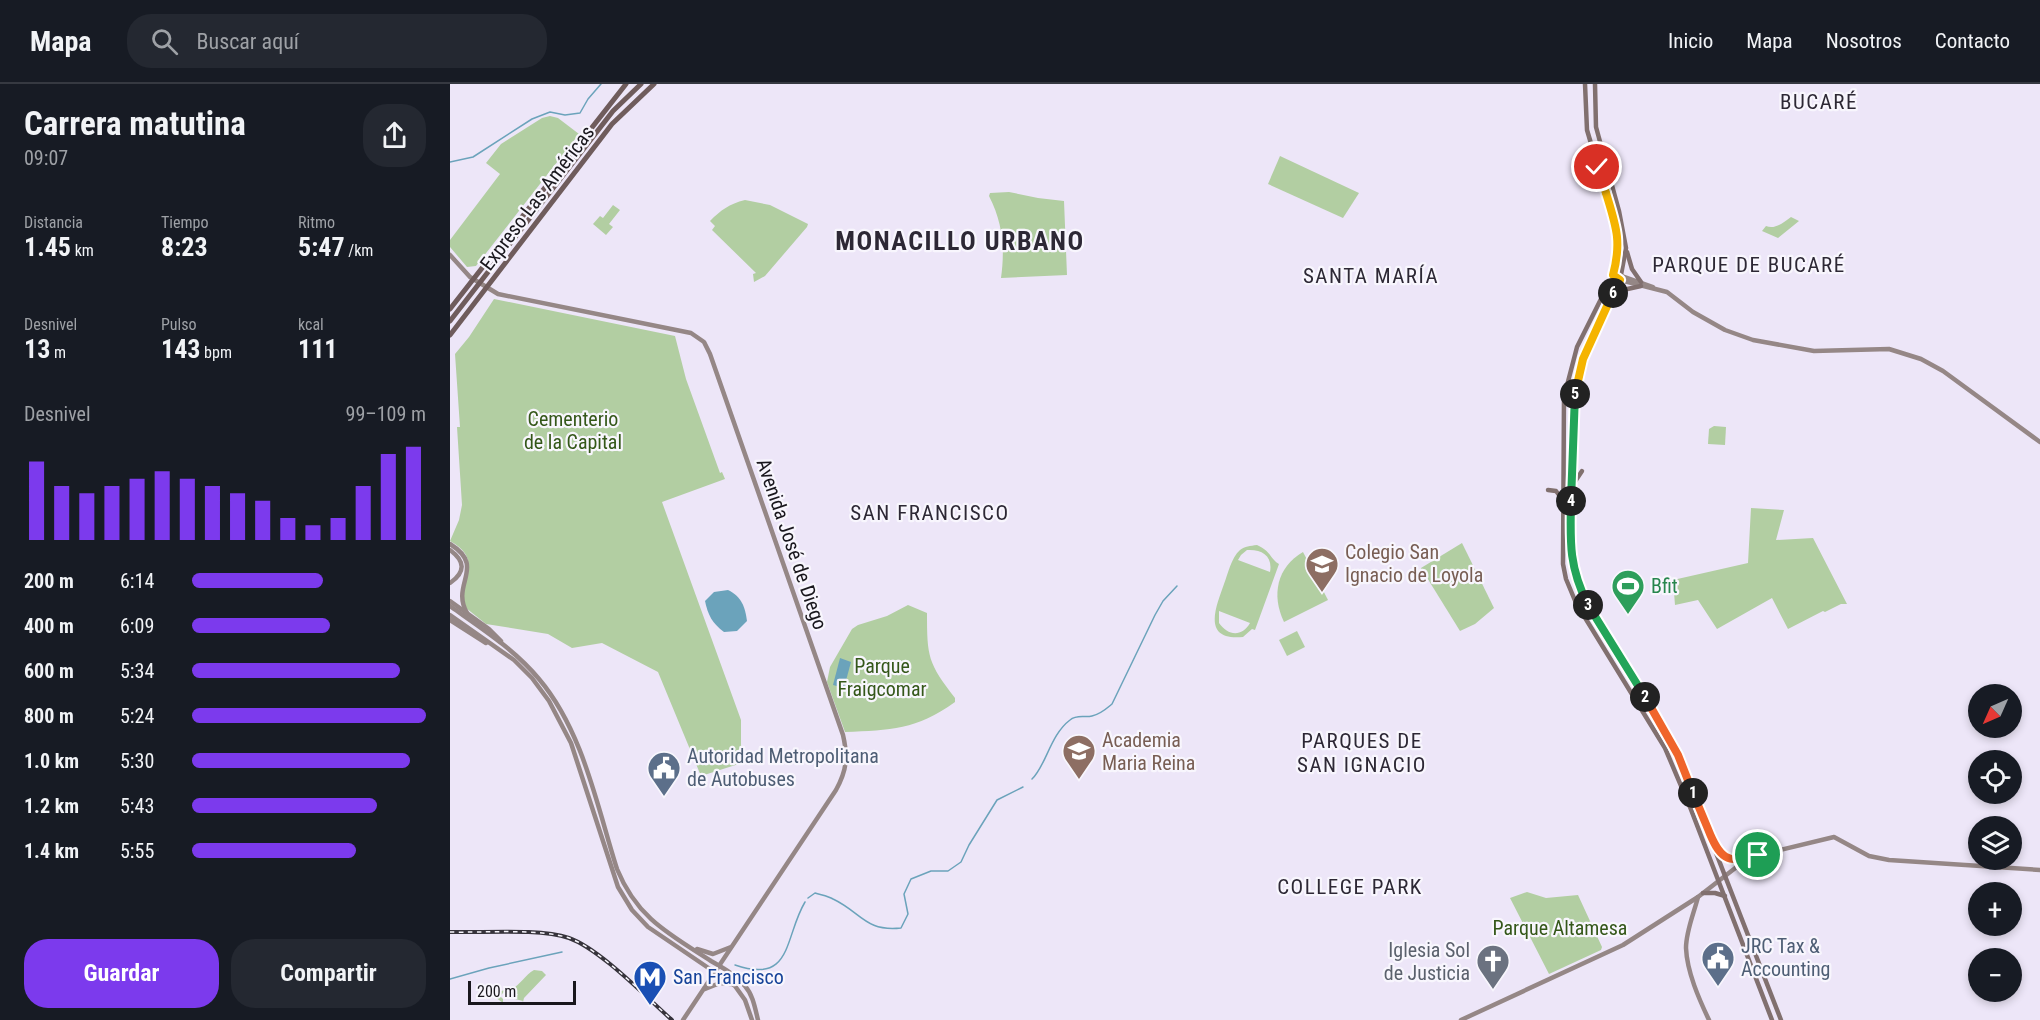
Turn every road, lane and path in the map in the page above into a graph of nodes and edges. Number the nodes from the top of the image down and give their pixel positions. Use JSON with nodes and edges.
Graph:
{"nodes":[{"id":1,"x":628,"y":84,"type":"edge"},
{"id":2,"x":641,"y":84,"type":"edge"},
{"id":3,"x":654,"y":84,"type":"edge"},
{"id":4,"x":1585,"y":84,"type":"edge"},
{"id":5,"x":1595,"y":84,"type":"edge"},
{"id":6,"x":1626,"y":248,"type":"junction"},
{"id":7,"x":450,"y":255,"type":"edge"},
{"id":8,"x":1613,"y":275,"type":"junction"},
{"id":9,"x":1620,"y":278,"type":"junction"},
{"id":10,"x":1641,"y":284,"type":"junction"},
{"id":11,"x":1607,"y":304,"type":"junction"},
{"id":12,"x":450,"y":309,"type":"edge"},
{"id":13,"x":450,"y":321,"type":"edge"},
{"id":14,"x":450,"y":335,"type":"edge"},
{"id":15,"x":2040,"y":442,"type":"edge"},
{"id":16,"x":1582,"y":471,"type":"dead end"},
{"id":17,"x":1571,"y":488,"type":"junction"},
{"id":18,"x":1548,"y":490,"type":"dead end"},
{"id":19,"x":1563,"y":500,"type":"junction"},
{"id":20,"x":450,"y":544,"type":"edge"},
{"id":21,"x":450,"y":550,"type":"edge"},
{"id":22,"x":450,"y":583,"type":"edge"},
{"id":23,"x":450,"y":602,"type":"edge"},
{"id":24,"x":450,"y":606,"type":"edge"},
{"id":25,"x":466,"y":613,"type":"junction"},
{"id":26,"x":450,"y":615,"type":"edge"},
{"id":27,"x":450,"y":620,"type":"edge"},
{"id":28,"x":504,"y":645,"type":"junction"},
{"id":29,"x":498,"y":649,"type":"junction"},
{"id":30,"x":1716,"y":849,"type":"junction"},
{"id":31,"x":1749,"y":859,"type":"junction"},
{"id":32,"x":2040,"y":870,"type":"edge"},
{"id":33,"x":1726,"y":875,"type":"junction"},
{"id":34,"x":1718,"y":881,"type":"junction"},
{"id":35,"x":1700,"y":895,"type":"junction"},
{"id":36,"x":1725,"y":896,"type":"junction"},
{"id":37,"x":731,"y":947,"type":"junction"},
{"id":38,"x":691,"y":948,"type":"junction"},
{"id":39,"x":719,"y":965,"type":"junction"},
{"id":40,"x":715,"y":971,"type":"junction"},
{"id":41,"x":734,"y":985,"type":"junction"},
{"id":42,"x":703,"y":990,"type":"junction"},
{"id":43,"x":683,"y":1020,"type":"edge"},
{"id":44,"x":752,"y":1020,"type":"edge"},
{"id":45,"x":758,"y":1020,"type":"edge"},
{"id":46,"x":1461,"y":1020,"type":"edge"},
{"id":47,"x":1709,"y":1020,"type":"edge"},
{"id":48,"x":1772,"y":1020,"type":"edge"},
{"id":49,"x":1781,"y":1020,"type":"edge"}],
"edges":[{"from":1,"to":12,"type":"highway","name":"Expreso Las Américas"},
{"from":2,"to":13,"type":"highway"},
{"from":3,"to":14,"type":"highway","name":"Expreso Las Américas"},
{"from":4,"to":8,"type":"main road"},
{"from":5,"to":6,"type":"main road"},
{"from":6,"to":9,"type":"main road"},
{"from":6,"to":10,"type":"main road"},
{"from":7,"to":37,"type":"street","name":"Avenida José de Diego"},
{"from":8,"to":9,"type":"street"},
{"from":8,"to":19,"type":"main road"},
{"from":9,"to":10,"type":"street"},
{"from":9,"to":11,"type":"main road"},
{"from":10,"to":11,"type":"main road"},
{"from":10,"to":15,"type":"street"},
{"from":11,"to":17,"type":"main road"},
{"from":16,"to":17,"type":"main road"},
{"from":17,"to":30,"type":"main road"},
{"from":18,"to":19,"type":"main road"},
{"from":19,"to":34,"type":"main road"},
{"from":20,"to":25,"type":"street"},
{"from":21,"to":22,"type":"street"},
{"from":23,"to":25,"type":"street"},
{"from":24,"to":28,"type":"street"},
{"from":25,"to":28,"type":"street"},
{"from":26,"to":29,"type":"street"},
{"from":27,"to":29,"type":"street"},
{"from":28,"to":38,"type":"street"},
{"from":29,"to":40,"type":"street"},
{"from":30,"to":31,"type":"main road"},
{"from":30,"to":33,"type":"main road"},
{"from":31,"to":32,"type":"street"},
{"from":31,"to":33,"type":"street"},
{"from":33,"to":34,"type":"street"},
{"from":33,"to":49,"type":"main road"},
{"from":34,"to":35,"type":"street"},
{"from":34,"to":36,"type":"main road"},
{"from":35,"to":36,"type":"main road"},
{"from":35,"to":46,"type":"street"},
{"from":35,"to":47,"type":"street"},
{"from":36,"to":48,"type":"main road"},
{"from":37,"to":38,"type":"street"},
{"from":37,"to":39,"type":"street","name":"Avenida José de Diego"},
{"from":38,"to":39,"type":"street"},
{"from":39,"to":40,"type":"street","name":"Avenida José de Diego"},
{"from":39,"to":45,"type":"street"},
{"from":40,"to":41,"type":"street"},
{"from":40,"to":42,"type":"street","name":"Avenida José de Diego"},
{"from":41,"to":42,"type":"street"},
{"from":41,"to":44,"type":"street"},
{"from":42,"to":43,"type":"street","name":"Avenida José de Diego"}]}
